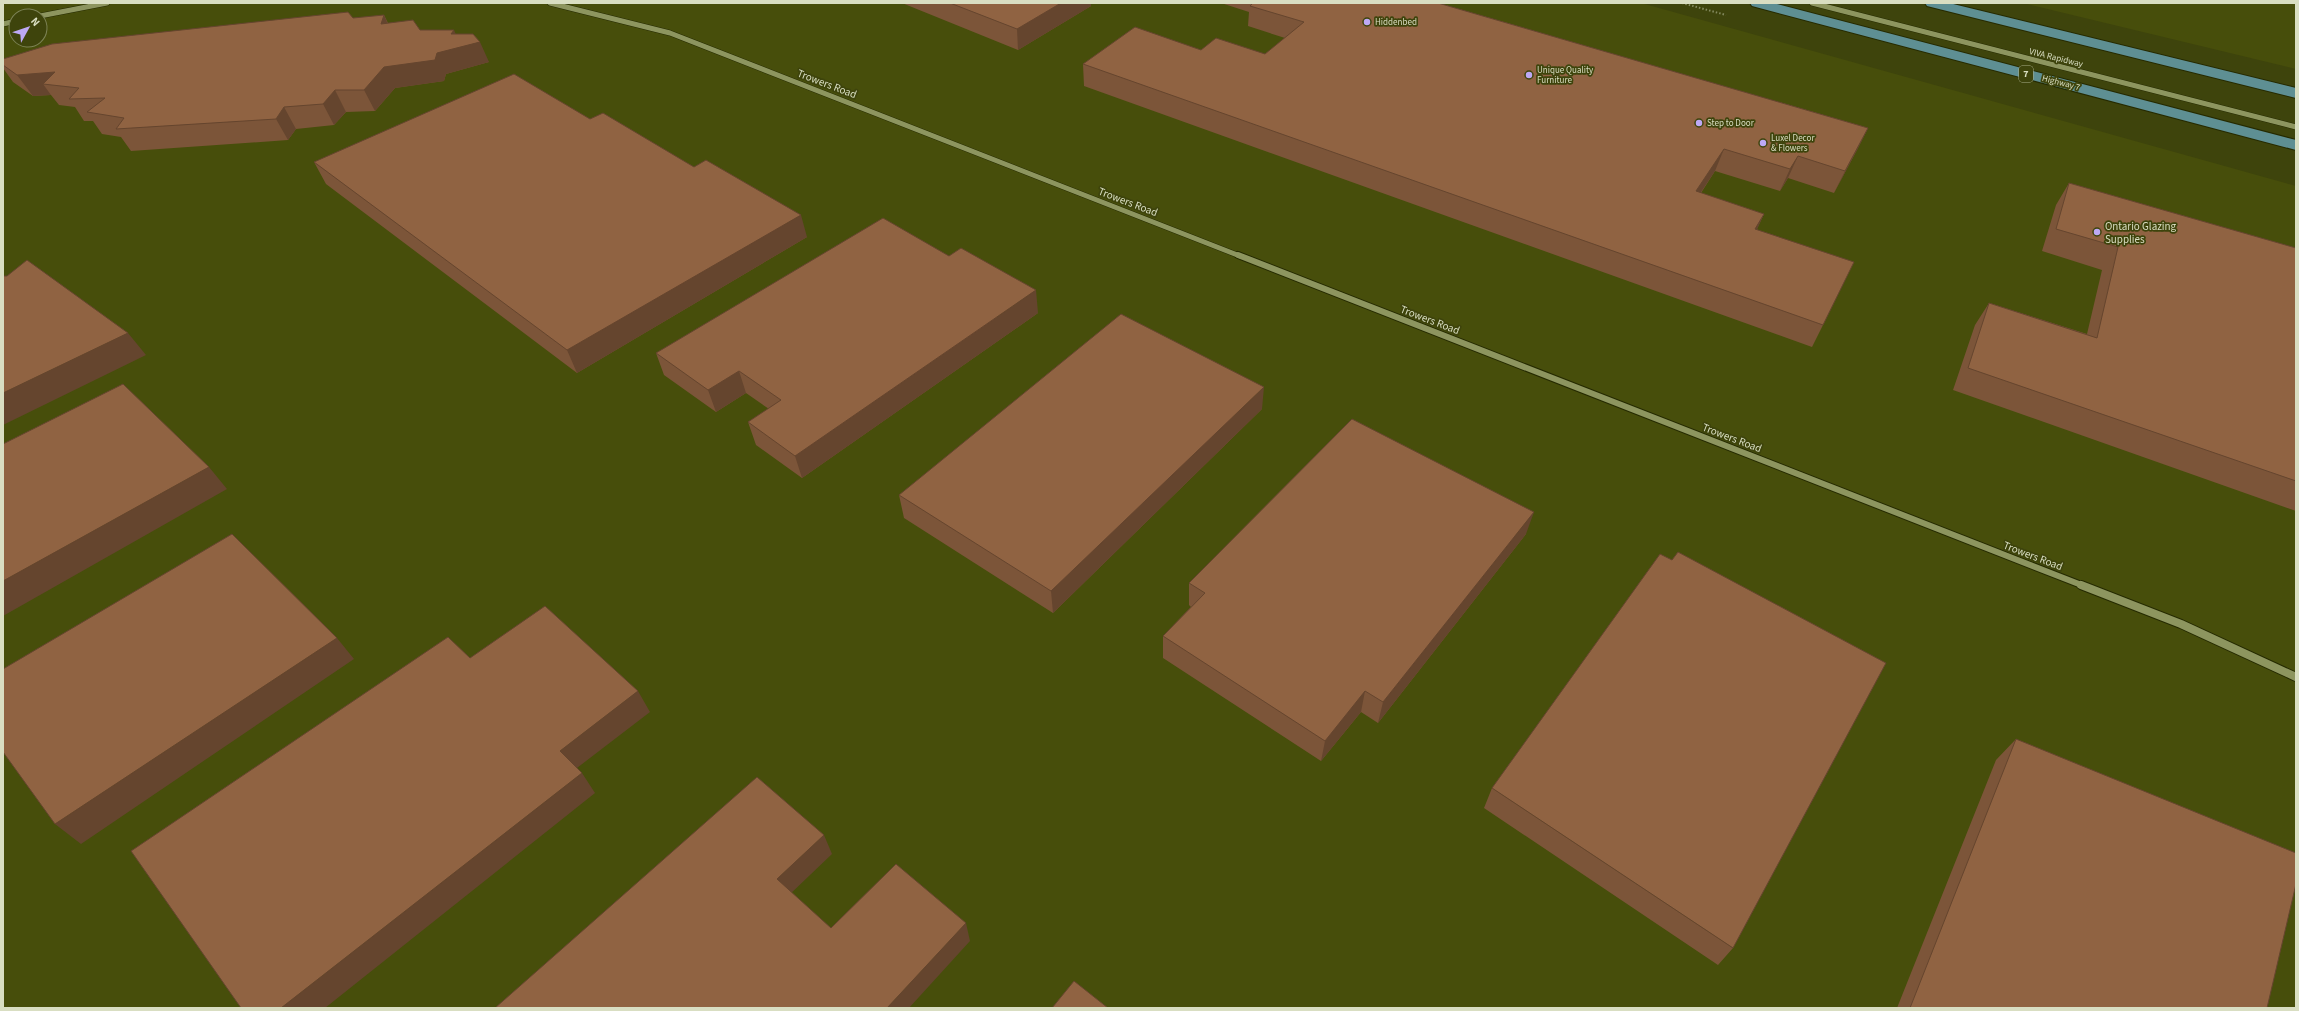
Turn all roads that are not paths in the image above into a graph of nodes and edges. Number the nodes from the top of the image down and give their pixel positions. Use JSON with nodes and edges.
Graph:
{"nodes":[{"id":1,"x":107,"y":3,"type":"edge"},
{"id":2,"x":550,"y":3,"type":"edge"},
{"id":3,"x":1757,"y":3,"type":"edge"},
{"id":4,"x":1812,"y":3,"type":"edge"},
{"id":5,"x":1932,"y":3,"type":"edge"},
{"id":6,"x":48,"y":14,"type":"edge"},
{"id":7,"x":2296,"y":93,"type":"edge"},
{"id":8,"x":2296,"y":127,"type":"edge"},
{"id":9,"x":2296,"y":145,"type":"edge"},
{"id":10,"x":2296,"y":677,"type":"edge"}],
"edges":[{"from":1,"to":6,"type":"street"},
{"from":2,"to":10,"type":"street","name":"Trowers Road"},
{"from":3,"to":9,"type":"main road","name":"Highway 7","number":"7"},
{"from":4,"to":8,"type":"street","name":"VIVA Rapidway"},
{"from":5,"to":7,"type":"main road"}]}
